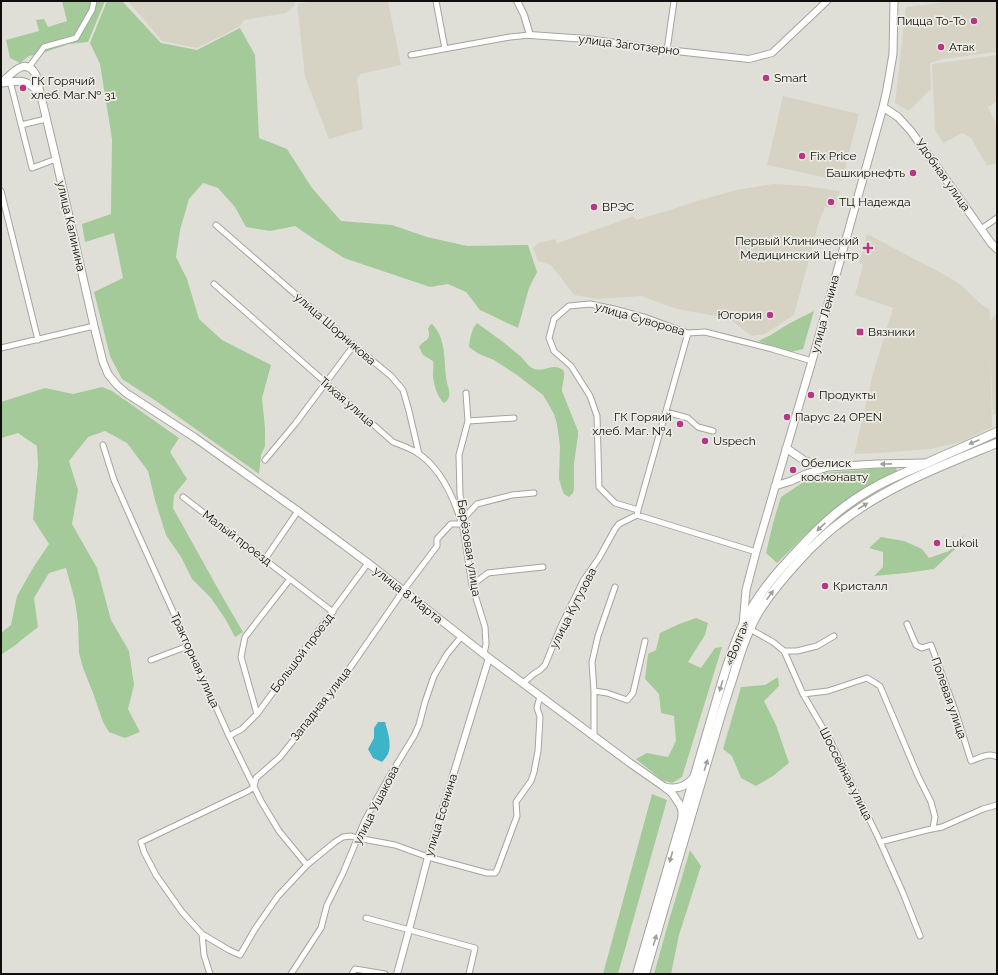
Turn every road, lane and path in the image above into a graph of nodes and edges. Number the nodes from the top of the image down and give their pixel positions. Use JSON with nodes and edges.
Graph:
{"nodes":[{"id":1,"x":94,"y":1,"type":"edge"},
{"id":2,"x":436,"y":1,"type":"edge"},
{"id":3,"x":517,"y":1,"type":"edge"},
{"id":4,"x":674,"y":1,"type":"edge"},
{"id":5,"x":826,"y":1,"type":"edge"},
{"id":6,"x":894,"y":1,"type":"edge"},
{"id":7,"x":530,"y":35,"type":"junction"},
{"id":8,"x":445,"y":49,"type":"junction"},
{"id":9,"x":667,"y":50,"type":"junction"},
{"id":10,"x":412,"y":55,"type":"dead end"},
{"id":11,"x":29,"y":67,"type":"junction"},
{"id":12,"x":10,"y":74,"type":"junction"},
{"id":13,"x":37,"y":79,"type":"junction"},
{"id":14,"x":10,"y":81,"type":"junction"},
{"id":15,"x":1,"y":83,"type":"edge"},
{"id":16,"x":31,"y":84,"type":"junction"},
{"id":17,"x":40,"y":96,"type":"junction"},
{"id":18,"x":883,"y":107,"type":"junction"},
{"id":19,"x":46,"y":119,"type":"junction"},
{"id":20,"x":21,"y":125,"type":"junction"},
{"id":21,"x":56,"y":159,"type":"junction"},
{"id":22,"x":1,"y":191,"type":"edge"},
{"id":23,"x":4,"y":212,"type":"edge"},
{"id":24,"x":997,"y":218,"type":"edge"},
{"id":25,"x":216,"y":225,"type":"dead end"},
{"id":26,"x":981,"y":229,"type":"junction"},
{"id":27,"x":997,"y":249,"type":"edge"},
{"id":28,"x":214,"y":284,"type":"dead end"},
{"id":29,"x":94,"y":326,"type":"junction"},
{"id":30,"x":688,"y":333,"type":"junction"},
{"id":31,"x":38,"y":340,"type":"junction"},
{"id":32,"x":354,"y":344,"type":"junction"},
{"id":33,"x":1,"y":348,"type":"edge"},
{"id":34,"x":812,"y":360,"type":"junction"},
{"id":35,"x":325,"y":383,"type":"junction"},
{"id":36,"x":116,"y":385,"type":"joint"},
{"id":37,"x":466,"y":393,"type":"dead end"},
{"id":38,"x":666,"y":412,"type":"junction"},
{"id":39,"x":514,"y":418,"type":"dead end"},
{"id":40,"x":468,"y":421,"type":"junction"},
{"id":41,"x":713,"y":431,"type":"dead end"},
{"id":42,"x":997,"y":432,"type":"edge"},
{"id":43,"x":997,"y":443,"type":"edge"},
{"id":44,"x":103,"y":445,"type":"dead end"},
{"id":45,"x":786,"y":448,"type":"junction"},
{"id":46,"x":419,"y":454,"type":"junction"},
{"id":47,"x":265,"y":460,"type":"dead end"},
{"id":48,"x":805,"y":461,"type":"junction"},
{"id":49,"x":925,"y":463,"type":"junction"},
{"id":50,"x":828,"y":467,"type":"junction"},
{"id":51,"x":806,"y":474,"type":"junction"},
{"id":52,"x":775,"y":486,"type":"junction"},
{"id":53,"x":534,"y":492,"type":"dead end"},
{"id":54,"x":183,"y":497,"type":"dead end"},
{"id":55,"x":298,"y":511,"type":"junction"},
{"id":56,"x":638,"y":513,"type":"junction"},
{"id":57,"x":465,"y":517,"type":"junction"},
{"id":58,"x":462,"y":526,"type":"junction"},
{"id":59,"x":756,"y":552,"type":"junction"},
{"id":60,"x":265,"y":559,"type":"junction"},
{"id":61,"x":368,"y":563,"type":"junction"},
{"id":62,"x":543,"y":567,"type":"dead end"},
{"id":63,"x":290,"y":579,"type":"junction"},
{"id":64,"x":472,"y":585,"type":"junction"},
{"id":65,"x":615,"y":587,"type":"dead end"},
{"id":66,"x":403,"y":591,"type":"junction"},
{"id":67,"x":333,"y":612,"type":"junction"},
{"id":68,"x":907,"y":624,"type":"dead end"},
{"id":69,"x":746,"y":627,"type":"junction"},
{"id":70,"x":834,"y":636,"type":"dead end"},
{"id":71,"x":461,"y":637,"type":"junction"},
{"id":72,"x":645,"y":641,"type":"dead end"},
{"id":73,"x":188,"y":646,"type":"junction"},
{"id":74,"x":784,"y":651,"type":"junction"},
{"id":75,"x":487,"y":656,"type":"junction"},
{"id":76,"x":151,"y":660,"type":"dead end"},
{"id":77,"x":524,"y":683,"type":"junction"},
{"id":78,"x":594,"y":691,"type":"junction"},
{"id":79,"x":803,"y":694,"type":"junction"},
{"id":80,"x":540,"y":696,"type":"junction"},
{"id":81,"x":257,"y":714,"type":"junction"},
{"id":82,"x":229,"y":736,"type":"junction"},
{"id":83,"x":594,"y":736,"type":"junction"},
{"id":84,"x":997,"y":757,"type":"edge"},
{"id":85,"x":695,"y":776,"type":"junction"},
{"id":86,"x":663,"y":786,"type":"junction"},
{"id":87,"x":254,"y":787,"type":"junction"},
{"id":88,"x":997,"y":805,"type":"edge"},
{"id":89,"x":682,"y":819,"type":"junction"},
{"id":90,"x":933,"y":828,"type":"junction"},
{"id":91,"x":357,"y":838,"type":"junction"},
{"id":92,"x":880,"y":842,"type":"junction"},
{"id":93,"x":428,"y":857,"type":"junction"},
{"id":94,"x":307,"y":865,"type":"junction"},
{"id":95,"x":366,"y":918,"type":"dead end"},
{"id":96,"x":409,"y":930,"type":"junction"},
{"id":97,"x":202,"y":934,"type":"junction"},
{"id":98,"x":920,"y":936,"type":"dead end"},
{"id":99,"x":210,"y":974,"type":"edge"},
{"id":100,"x":291,"y":974,"type":"edge"},
{"id":101,"x":352,"y":974,"type":"edge"},
{"id":102,"x":385,"y":974,"type":"edge"},
{"id":103,"x":397,"y":974,"type":"edge"},
{"id":104,"x":469,"y":974,"type":"edge"},
{"id":105,"x":637,"y":974,"type":"edge"},
{"id":106,"x":645,"y":974,"type":"edge"}],
"edges":[{"from":1,"to":11,"type":"street"},
{"from":2,"to":8,"type":"street"},
{"from":3,"to":7,"type":"street"},
{"from":4,"to":9,"type":"street"},
{"from":5,"to":9,"type":"street","name":"улица Заготзерно"},
{"from":6,"to":18,"type":"main road","name":"улица Ленина"},
{"from":7,"to":8,"type":"street","name":"улица Заготзерно"},
{"from":7,"to":9,"type":"street","name":"улица Заготзерно"},
{"from":8,"to":10,"type":"street","name":"улица Заготзерно"},
{"from":11,"to":12,"type":"main road"},
{"from":11,"to":13,"type":"main road","name":"улица Калинина"},
{"from":12,"to":14,"type":"main road"},
{"from":12,"to":15,"type":"main road"},
{"from":13,"to":16,"type":"main road"},
{"from":13,"to":17,"type":"main road","name":"улица Калинина"},
{"from":14,"to":15,"type":"main road"},
{"from":14,"to":16,"type":"main road"},
{"from":14,"to":20,"type":"street"},
{"from":16,"to":17,"type":"main road"},
{"from":17,"to":19,"type":"main road","name":"улица Калинина"},
{"from":18,"to":26,"type":"main road","name":"Удобная улица"},
{"from":18,"to":34,"type":"main road","name":"улица Ленина"},
{"from":19,"to":20,"type":"street"},
{"from":19,"to":21,"type":"main road","name":"улица Калинина"},
{"from":20,"to":21,"type":"street"},
{"from":21,"to":29,"type":"main road","name":"улица Калинина"},
{"from":22,"to":23,"type":"street"},
{"from":23,"to":31,"type":"street"},
{"from":24,"to":26,"type":"street"},
{"from":25,"to":32,"type":"street","name":"улица Шорникова"},
{"from":26,"to":27,"type":"main road","name":"Удобная улица"},
{"from":28,"to":35,"type":"street","name":"Тихая улица"},
{"from":29,"to":31,"type":"street"},
{"from":29,"to":36,"type":"main road","name":"улица Калинина"},
{"from":30,"to":34,"type":"street","name":"улица Суворова"},
{"from":30,"to":38,"type":"street"},
{"from":30,"to":56,"type":"street","name":"улица Суворова"},
{"from":31,"to":33,"type":"street"},
{"from":32,"to":35,"type":"street"},
{"from":32,"to":46,"type":"street","name":"улица Шорникова"},
{"from":34,"to":45,"type":"main road","name":"улица Ленина"},
{"from":35,"to":46,"type":"street","name":"Тихая улица"},
{"from":35,"to":47,"type":"street"},
{"from":36,"to":55,"type":"main road","name":"улица 8 Марта"},
{"from":37,"to":40,"type":"street","name":"Берёзовая улица"},
{"from":38,"to":41,"type":"street"},
{"from":38,"to":56,"type":"street"},
{"from":39,"to":40,"type":"street"},
{"from":40,"to":57,"type":"street","name":"Берёзовая улица"},
{"from":42,"to":49,"type":"highway","name":"«Волга»","one_way":true},
{"from":69,"to":43,"type":"highway","name":"«Волга»","one_way":true},
{"from":44,"to":73,"type":"street","name":"Тракторная улица"},
{"from":45,"to":48,"type":"main road"},
{"from":45,"to":52,"type":"main road","name":"улица Ленина"},
{"from":46,"to":58,"type":"street","name":"Тихая улица"},
{"from":48,"to":50,"type":"main road"},
{"from":48,"to":51,"type":"main road"},
{"from":49,"to":50,"type":"main road","one_way":true},
{"from":49,"to":69,"type":"highway","name":"«Волга»","one_way":true},
{"from":50,"to":51,"type":"main road"},
{"from":51,"to":52,"type":"main road"},
{"from":52,"to":59,"type":"main road","name":"улица Ленина"},
{"from":53,"to":57,"type":"street"},
{"from":54,"to":60,"type":"street","name":"Малый проезд"},
{"from":55,"to":60,"type":"street"},
{"from":55,"to":61,"type":"main road","name":"улица 8 Марта"},
{"from":56,"to":59,"type":"street"},
{"from":56,"to":77,"type":"street","name":"улица Кутузова"},
{"from":57,"to":58,"type":"street","name":"Берёзовая улица"},
{"from":58,"to":64,"type":"street","name":"Берёзовая улица"},
{"from":58,"to":66,"type":"street","name":"Западная улица"},
{"from":59,"to":69,"type":"main road","name":"улица Ленина"},
{"from":60,"to":63,"type":"street","name":"Малый проезд"},
{"from":61,"to":66,"type":"main road","name":"улица 8 Марта"},
{"from":61,"to":67,"type":"street","name":"Большой проезд"},
{"from":62,"to":64,"type":"street"},
{"from":63,"to":67,"type":"street","name":"Малый проезд"},
{"from":63,"to":81,"type":"street"},
{"from":64,"to":75,"type":"street","name":"Берёзовая улица"},
{"from":65,"to":78,"type":"street"},
{"from":66,"to":71,"type":"main road","name":"улица 8 Марта"},
{"from":66,"to":87,"type":"street","name":"Западная улица"},
{"from":67,"to":81,"type":"street","name":"Большой проезд"},
{"from":68,"to":84,"type":"street","name":"Полевая улица"},
{"from":69,"to":74,"type":"street","name":"Шоссейная улица"},
{"from":69,"to":85,"type":"highway","name":"«Волга»","one_way":true},
{"from":106,"to":69,"type":"highway","name":"«Волга»","one_way":true},
{"from":70,"to":74,"type":"street"},
{"from":71,"to":75,"type":"main road","name":"улица 8 Марта"},
{"from":71,"to":91,"type":"street","name":"улица Ушакова"},
{"from":72,"to":78,"type":"street"},
{"from":73,"to":76,"type":"street"},
{"from":73,"to":82,"type":"street","name":"Тракторная улица"},
{"from":74,"to":79,"type":"street","name":"Шоссейная улица"},
{"from":75,"to":77,"type":"main road","name":"улица 8 Марта"},
{"from":75,"to":93,"type":"street","name":"улица Есенина"},
{"from":77,"to":80,"type":"main road","name":"улица 8 Марта"},
{"from":78,"to":83,"type":"street"},
{"from":79,"to":90,"type":"street"},
{"from":79,"to":92,"type":"street","name":"Шоссейная улица"},
{"from":80,"to":83,"type":"main road","name":"улица 8 Марта"},
{"from":80,"to":93,"type":"street"},
{"from":81,"to":82,"type":"street","name":"Большой проезд"},
{"from":82,"to":87,"type":"street","name":"Тракторная улица"},
{"from":83,"to":86,"type":"main road","name":"улица 8 Марта"},
{"from":85,"to":86,"type":"main road"},
{"from":85,"to":89,"type":"highway","name":"«Волга»"},
{"from":86,"to":89,"type":"main road","name":"улица 8 Марта"},
{"from":87,"to":94,"type":"street","name":"Тракторная улица"},
{"from":87,"to":97,"type":"street","name":"Западная улица"},
{"from":88,"to":90,"type":"street"},
{"from":89,"to":105,"type":"highway","name":"«Волга»","one_way":true},
{"from":90,"to":92,"type":"street"},
{"from":91,"to":93,"type":"street"},
{"from":91,"to":94,"type":"street"},
{"from":91,"to":100,"type":"street","name":"улица Ушакова"},
{"from":92,"to":98,"type":"street","name":"Шоссейная улица"},
{"from":93,"to":96,"type":"street","name":"улица Есенина"},
{"from":94,"to":97,"type":"street"},
{"from":95,"to":96,"type":"street"},
{"from":96,"to":103,"type":"street","name":"улица Есенина"},
{"from":96,"to":104,"type":"street"},
{"from":97,"to":99,"type":"street"},
{"from":101,"to":102,"type":"street"}]}
